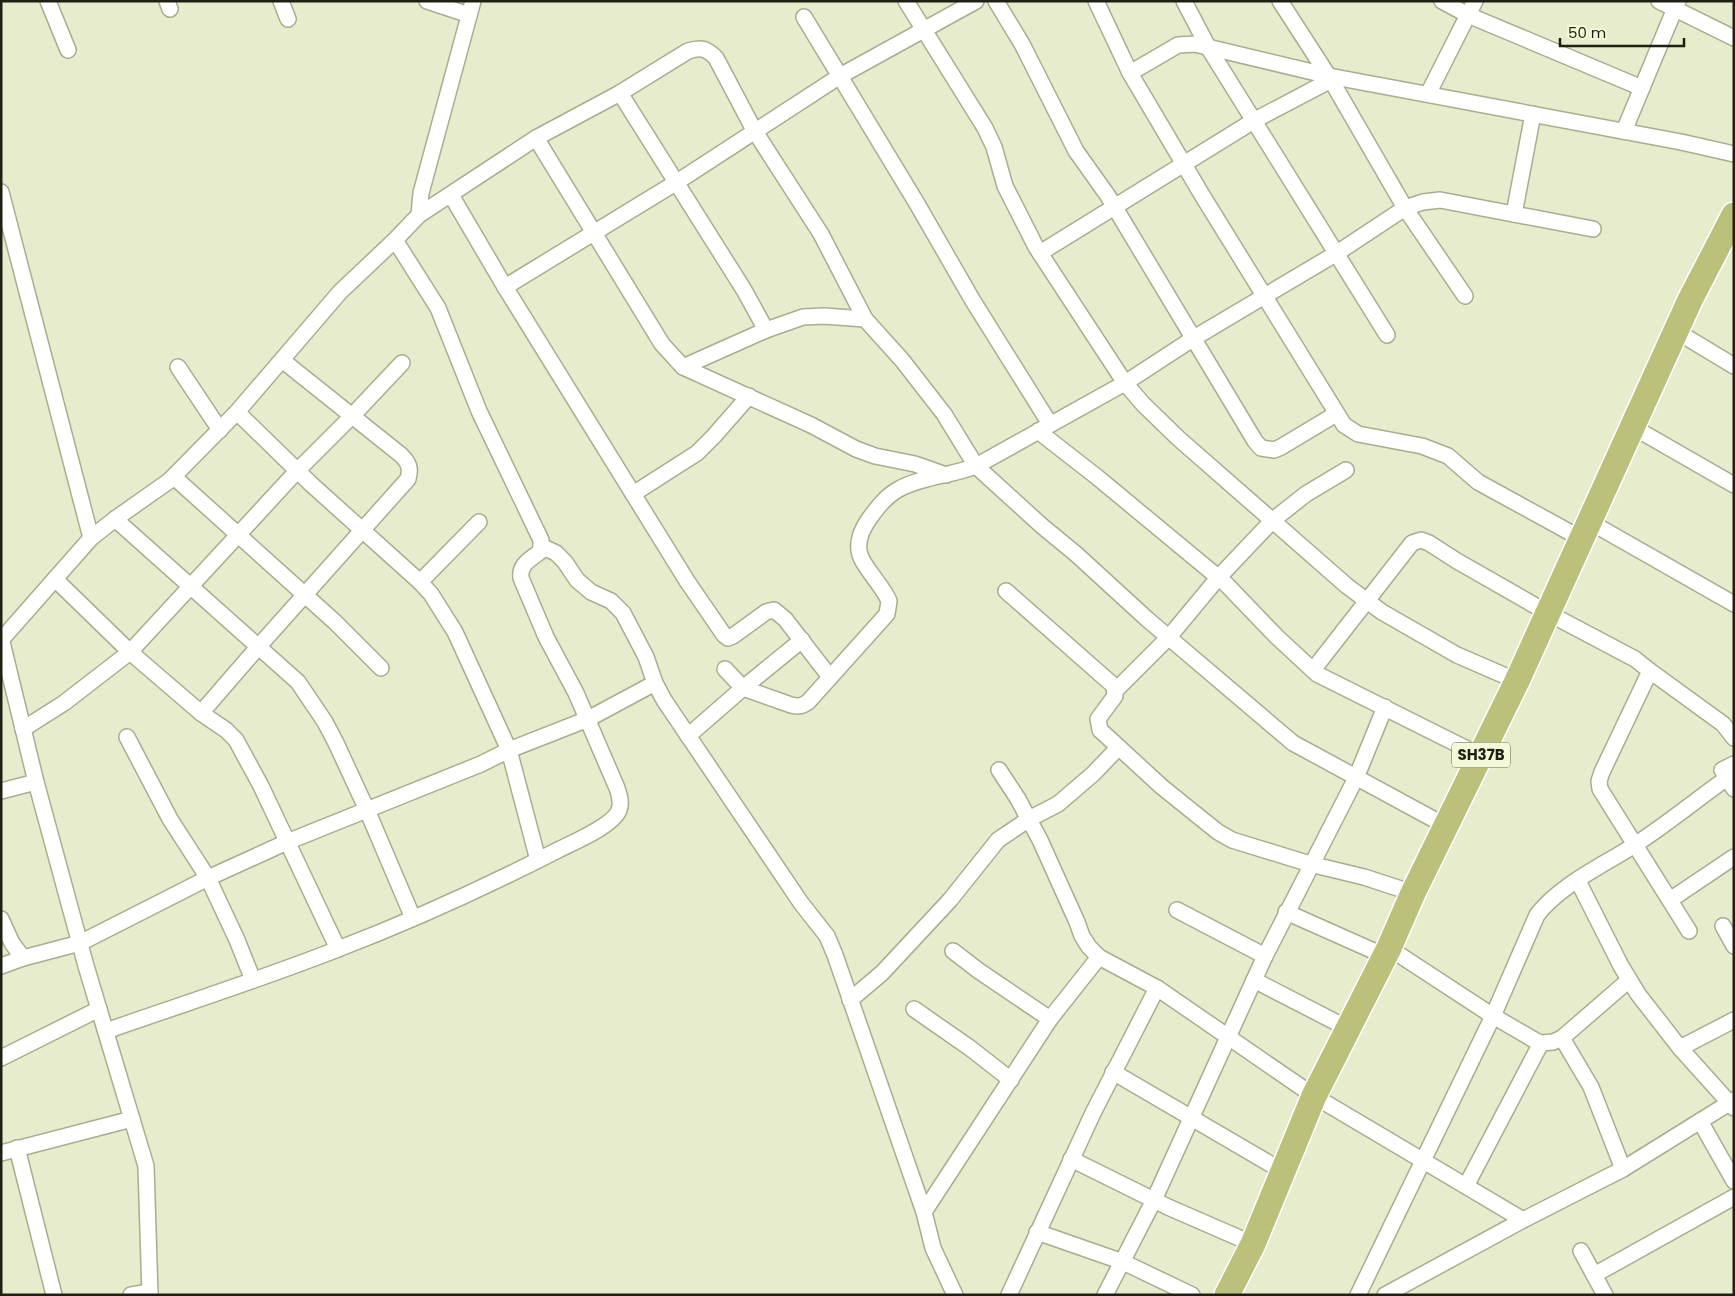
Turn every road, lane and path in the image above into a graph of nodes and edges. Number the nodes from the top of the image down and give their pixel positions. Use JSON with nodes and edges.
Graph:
{"nodes":[{"id":1,"x":48,"y":1,"type":"edge"},
{"id":2,"x":281,"y":1,"type":"edge"},
{"id":3,"x":427,"y":1,"type":"edge"},
{"id":4,"x":906,"y":1,"type":"edge"},
{"id":5,"x":976,"y":1,"type":"edge"},
{"id":6,"x":996,"y":1,"type":"edge"},
{"id":7,"x":1096,"y":1,"type":"edge"},
{"id":8,"x":1184,"y":1,"type":"edge"},
{"id":9,"x":1280,"y":1,"type":"edge"},
{"id":10,"x":1442,"y":1,"type":"edge"},
{"id":11,"x":1475,"y":1,"type":"edge"},
{"id":12,"x":1659,"y":1,"type":"edge"},
{"id":13,"x":1676,"y":5,"type":"edge"},
{"id":14,"x":471,"y":8,"type":"edge"},
{"id":15,"x":1468,"y":15,"type":"junction"},
{"id":16,"x":804,"y":17,"type":"dead end"},
{"id":17,"x":288,"y":19,"type":"dead end"},
{"id":18,"x":924,"y":30,"type":"junction"},
{"id":19,"x":1734,"y":38,"type":"edge"},
{"id":20,"x":1208,"y":47,"type":"junction"},
{"id":21,"x":68,"y":50,"type":"dead end"},
{"id":22,"x":1130,"y":73,"type":"junction"},
{"id":23,"x":840,"y":76,"type":"junction"},
{"id":24,"x":1330,"y":78,"type":"junction"},
{"id":25,"x":1642,"y":88,"type":"junction"},
{"id":26,"x":620,"y":93,"type":"junction"},
{"id":27,"x":1428,"y":94,"type":"junction"},
{"id":28,"x":1533,"y":114,"type":"junction"},
{"id":29,"x":1254,"y":120,"type":"junction"},
{"id":30,"x":754,"y":130,"type":"junction"},
{"id":31,"x":1624,"y":131,"type":"junction"},
{"id":32,"x":536,"y":138,"type":"junction"},
{"id":33,"x":1734,"y":154,"type":"edge"},
{"id":34,"x":1183,"y":163,"type":"junction"},
{"id":35,"x":677,"y":182,"type":"junction"},
{"id":36,"x":1,"y":192,"type":"edge"},
{"id":37,"x":451,"y":194,"type":"junction"},
{"id":38,"x":1115,"y":207,"type":"junction"},
{"id":39,"x":1405,"y":208,"type":"junction"},
{"id":40,"x":1514,"y":214,"type":"junction"},
{"id":41,"x":419,"y":215,"type":"junction"},
{"id":42,"x":1734,"y":215,"type":"edge"},
{"id":43,"x":1593,"y":229,"type":"dead end"},
{"id":44,"x":593,"y":232,"type":"junction"},
{"id":45,"x":395,"y":240,"type":"junction"},
{"id":46,"x":1040,"y":253,"type":"junction"},
{"id":47,"x":1337,"y":253,"type":"junction"},
{"id":48,"x":504,"y":287,"type":"junction"},
{"id":49,"x":1264,"y":296,"type":"junction"},
{"id":50,"x":1465,"y":296,"type":"dead end"},
{"id":51,"x":865,"y":319,"type":"junction"},
{"id":52,"x":766,"y":330,"type":"junction"},
{"id":53,"x":1676,"y":331,"type":"junction"},
{"id":54,"x":1386,"y":335,"type":"dead end"},
{"id":55,"x":1194,"y":338,"type":"junction"},
{"id":56,"x":282,"y":360,"type":"junction"},
{"id":57,"x":402,"y":363,"type":"dead end"},
{"id":58,"x":1734,"y":366,"type":"edge"},
{"id":59,"x":178,"y":367,"type":"dead end"},
{"id":60,"x":684,"y":367,"type":"junction"},
{"id":61,"x":1125,"y":383,"type":"junction"},
{"id":62,"x":749,"y":396,"type":"junction"},
{"id":63,"x":237,"y":412,"type":"junction"},
{"id":64,"x":1336,"y":414,"type":"junction"},
{"id":65,"x":352,"y":416,"type":"junction"},
{"id":66,"x":1633,"y":427,"type":"junction"},
{"id":67,"x":1044,"y":428,"type":"junction"},
{"id":68,"x":220,"y":430,"type":"junction"},
{"id":69,"x":976,"y":466,"type":"junction"},
{"id":70,"x":1346,"y":470,"type":"dead end"},
{"id":71,"x":297,"y":471,"type":"junction"},
{"id":72,"x":947,"y":476,"type":"junction"},
{"id":73,"x":174,"y":477,"type":"junction"},
{"id":74,"x":1734,"y":485,"type":"edge"},
{"id":75,"x":633,"y":494,"type":"junction"},
{"id":76,"x":114,"y":519,"type":"junction"},
{"id":77,"x":1273,"y":520,"type":"junction"},
{"id":78,"x":479,"y":522,"type":"dead end"},
{"id":79,"x":362,"y":530,"type":"junction"},
{"id":80,"x":1586,"y":530,"type":"junction"},
{"id":81,"x":238,"y":535,"type":"junction"},
{"id":82,"x":91,"y":538,"type":"junction"},
{"id":83,"x":542,"y":546,"type":"junction"},
{"id":84,"x":1218,"y":578,"type":"junction"},
{"id":85,"x":55,"y":579,"type":"junction"},
{"id":86,"x":420,"y":582,"type":"junction"},
{"id":87,"x":190,"y":585,"type":"junction"},
{"id":88,"x":1006,"y":591,"type":"dead end"},
{"id":89,"x":305,"y":595,"type":"junction"},
{"id":90,"x":1368,"y":601,"type":"junction"},
{"id":91,"x":1734,"y":604,"type":"edge"},
{"id":92,"x":1548,"y":613,"type":"junction"},
{"id":93,"x":1169,"y":637,"type":"junction"},
{"id":94,"x":1,"y":638,"type":"edge"},
{"id":95,"x":802,"y":640,"type":"junction"},
{"id":96,"x":259,"y":646,"type":"junction"},
{"id":97,"x":130,"y":652,"type":"junction"},
{"id":98,"x":381,"y":668,"type":"dead end"},
{"id":99,"x":725,"y":669,"type":"dead end"},
{"id":100,"x":1313,"y":670,"type":"junction"},
{"id":101,"x":1650,"y":671,"type":"junction"},
{"id":102,"x":830,"y":678,"type":"junction"},
{"id":103,"x":1517,"y":681,"type":"junction"},
{"id":104,"x":654,"y":683,"type":"junction"},
{"id":105,"x":743,"y":688,"type":"junction"},
{"id":106,"x":1116,"y":691,"type":"junction"},
{"id":107,"x":1384,"y":707,"type":"junction"},
{"id":108,"x":201,"y":714,"type":"junction"},
{"id":109,"x":588,"y":719,"type":"junction"},
{"id":110,"x":23,"y":729,"type":"junction"},
{"id":111,"x":688,"y":736,"type":"junction"},
{"id":112,"x":127,"y":737,"type":"dead end"},
{"id":113,"x":1734,"y":738,"type":"edge"},
{"id":114,"x":1118,"y":748,"type":"junction"},
{"id":115,"x":509,"y":750,"type":"junction"},
{"id":116,"x":1480,"y":756,"type":"junction"},
{"id":117,"x":1734,"y":764,"type":"edge"},
{"id":118,"x":999,"y":770,"type":"dead end"},
{"id":119,"x":1356,"y":778,"type":"junction"},
{"id":120,"x":36,"y":782,"type":"junction"},
{"id":121,"x":1730,"y":784,"type":"edge"},
{"id":122,"x":1,"y":791,"type":"edge"},
{"id":123,"x":367,"y":810,"type":"junction"},
{"id":124,"x":1029,"y":820,"type":"junction"},
{"id":125,"x":1446,"y":826,"type":"junction"},
{"id":126,"x":287,"y":842,"type":"junction"},
{"id":127,"x":1635,"y":844,"type":"junction"},
{"id":128,"x":1734,"y":857,"type":"edge"},
{"id":129,"x":538,"y":860,"type":"junction"},
{"id":130,"x":1310,"y":864,"type":"junction"},
{"id":131,"x":208,"y":878,"type":"junction"},
{"id":132,"x":1578,"y":880,"type":"junction"},
{"id":133,"x":1413,"y":893,"type":"junction"},
{"id":134,"x":1670,"y":900,"type":"junction"},
{"id":135,"x":1177,"y":910,"type":"dead end"},
{"id":136,"x":1286,"y":912,"type":"junction"},
{"id":137,"x":413,"y":918,"type":"junction"},
{"id":138,"x":1,"y":919,"type":"edge"},
{"id":139,"x":1723,"y":926,"type":"dead end"},
{"id":140,"x":1689,"y":931,"type":"dead end"},
{"id":141,"x":80,"y":943,"type":"junction"},
{"id":142,"x":1734,"y":946,"type":"edge"},
{"id":143,"x":338,"y":949,"type":"junction"},
{"id":144,"x":953,"y":951,"type":"dead end"},
{"id":145,"x":1387,"y":952,"type":"junction"},
{"id":146,"x":1265,"y":956,"type":"junction"},
{"id":147,"x":1099,"y":957,"type":"junction"},
{"id":148,"x":23,"y":958,"type":"junction"},
{"id":149,"x":1,"y":966,"type":"edge"},
{"id":150,"x":253,"y":980,"type":"junction"},
{"id":151,"x":1254,"y":980,"type":"junction"},
{"id":152,"x":1629,"y":980,"type":"junction"},
{"id":153,"x":1157,"y":988,"type":"junction"},
{"id":154,"x":850,"y":1000,"type":"junction"},
{"id":155,"x":99,"y":1009,"type":"junction"},
{"id":156,"x":914,"y":1009,"type":"dead end"},
{"id":157,"x":1493,"y":1016,"type":"junction"},
{"id":158,"x":1050,"y":1019,"type":"junction"},
{"id":159,"x":1734,"y":1020,"type":"edge"},
{"id":160,"x":1349,"y":1029,"type":"junction"},
{"id":161,"x":106,"y":1031,"type":"junction"},
{"id":162,"x":1228,"y":1037,"type":"junction"},
{"id":163,"x":1562,"y":1038,"type":"junction"},
{"id":164,"x":1541,"y":1043,"type":"junction"},
{"id":165,"x":1680,"y":1048,"type":"junction"},
{"id":166,"x":1,"y":1058,"type":"edge"},
{"id":167,"x":1113,"y":1072,"type":"junction"},
{"id":168,"x":1011,"y":1080,"type":"junction"},
{"id":169,"x":1314,"y":1096,"type":"junction"},
{"id":170,"x":1732,"y":1103,"type":"edge"},
{"id":171,"x":1191,"y":1118,"type":"junction"},
{"id":172,"x":132,"y":1119,"type":"junction"},
{"id":173,"x":1700,"y":1121,"type":"junction"},
{"id":174,"x":17,"y":1148,"type":"junction"},
{"id":175,"x":1,"y":1153,"type":"edge"},
{"id":176,"x":1071,"y":1160,"type":"junction"},
{"id":177,"x":1422,"y":1160,"type":"junction"},
{"id":178,"x":1623,"y":1169,"type":"junction"},
{"id":179,"x":1284,"y":1172,"type":"junction"},
{"id":180,"x":1734,"y":1181,"type":"edge"},
{"id":181,"x":1466,"y":1186,"type":"junction"},
{"id":182,"x":1734,"y":1197,"type":"edge"},
{"id":183,"x":1154,"y":1200,"type":"junction"},
{"id":184,"x":924,"y":1212,"type":"junction"},
{"id":185,"x":1523,"y":1220,"type":"junction"},
{"id":186,"x":1037,"y":1232,"type":"junction"},
{"id":187,"x":1253,"y":1244,"type":"junction"},
{"id":188,"x":1581,"y":1252,"type":"dead end"},
{"id":189,"x":1123,"y":1262,"type":"junction"},
{"id":190,"x":1594,"y":1275,"type":"junction"},
{"id":191,"x":150,"y":1293,"type":"edge"},
{"id":192,"x":54,"y":1295,"type":"edge"},
{"id":193,"x":131,"y":1295,"type":"edge"},
{"id":194,"x":955,"y":1295,"type":"edge"},
{"id":195,"x":1009,"y":1295,"type":"edge"},
{"id":196,"x":1105,"y":1295,"type":"edge"},
{"id":197,"x":1192,"y":1295,"type":"edge"},
{"id":198,"x":1227,"y":1295,"type":"edge"},
{"id":199,"x":1358,"y":1295,"type":"edge"},
{"id":200,"x":1385,"y":1295,"type":"edge"},
{"id":201,"x":1606,"y":1295,"type":"edge"}],
"edges":[{"from":1,"to":21,"type":"street"},
{"from":2,"to":17,"type":"street"},
{"from":3,"to":14,"type":"street"},
{"from":4,"to":18,"type":"street"},
{"from":5,"to":18,"type":"street"},
{"from":6,"to":38,"type":"street"},
{"from":7,"to":22,"type":"street"},
{"from":8,"to":20,"type":"street"},
{"from":9,"to":24,"type":"street"},
{"from":10,"to":15,"type":"street"},
{"from":11,"to":15,"type":"street"},
{"from":12,"to":13,"type":"street"},
{"from":13,"to":19,"type":"street"},
{"from":13,"to":25,"type":"street"},
{"from":14,"to":41,"type":"street"},
{"from":15,"to":25,"type":"street"},
{"from":15,"to":27,"type":"street"},
{"from":16,"to":23,"type":"street"},
{"from":18,"to":23,"type":"street"},
{"from":18,"to":46,"type":"street"},
{"from":20,"to":22,"type":"street"},
{"from":20,"to":24,"type":"street"},
{"from":20,"to":29,"type":"street"},
{"from":22,"to":34,"type":"street"},
{"from":23,"to":30,"type":"street"},
{"from":23,"to":67,"type":"street"},
{"from":24,"to":27,"type":"street"},
{"from":24,"to":29,"type":"street"},
{"from":24,"to":39,"type":"street"},
{"from":25,"to":31,"type":"street"},
{"from":26,"to":30,"type":"street"},
{"from":26,"to":32,"type":"street"},
{"from":26,"to":35,"type":"street"},
{"from":27,"to":28,"type":"street"},
{"from":28,"to":31,"type":"street"},
{"from":28,"to":40,"type":"street"},
{"from":29,"to":34,"type":"street"},
{"from":29,"to":47,"type":"street"},
{"from":30,"to":35,"type":"street"},
{"from":30,"to":51,"type":"street"},
{"from":31,"to":33,"type":"street"},
{"from":32,"to":37,"type":"street"},
{"from":32,"to":44,"type":"street"},
{"from":34,"to":38,"type":"street"},
{"from":34,"to":49,"type":"street"},
{"from":35,"to":44,"type":"street"},
{"from":35,"to":52,"type":"street"},
{"from":36,"to":82,"type":"street"},
{"from":37,"to":41,"type":"street"},
{"from":37,"to":48,"type":"street"},
{"from":38,"to":46,"type":"street"},
{"from":38,"to":55,"type":"street"},
{"from":39,"to":40,"type":"street"},
{"from":39,"to":47,"type":"street"},
{"from":39,"to":50,"type":"street"},
{"from":40,"to":43,"type":"street"},
{"from":41,"to":45,"type":"street"},
{"from":42,"to":53,"type":"main road","number":"SH37B"},
{"from":44,"to":48,"type":"street"},
{"from":44,"to":60,"type":"street"},
{"from":45,"to":56,"type":"street"},
{"from":45,"to":83,"type":"street"},
{"from":46,"to":61,"type":"street"},
{"from":47,"to":49,"type":"street"},
{"from":47,"to":54,"type":"street"},
{"from":48,"to":75,"type":"street"},
{"from":49,"to":55,"type":"street"},
{"from":49,"to":64,"type":"street"},
{"from":51,"to":52,"type":"street"},
{"from":51,"to":69,"type":"street"},
{"from":52,"to":60,"type":"street"},
{"from":53,"to":58,"type":"street"},
{"from":53,"to":66,"type":"main road","number":"SH37B"},
{"from":55,"to":61,"type":"street"},
{"from":55,"to":64,"type":"street"},
{"from":56,"to":63,"type":"street"},
{"from":56,"to":65,"type":"street"},
{"from":57,"to":65,"type":"street"},
{"from":59,"to":68,"type":"street"},
{"from":60,"to":62,"type":"street"},
{"from":61,"to":67,"type":"street"},
{"from":61,"to":77,"type":"street"},
{"from":62,"to":72,"type":"street"},
{"from":62,"to":75,"type":"street"},
{"from":63,"to":68,"type":"street"},
{"from":63,"to":71,"type":"street"},
{"from":64,"to":80,"type":"street"},
{"from":65,"to":71,"type":"street"},
{"from":65,"to":79,"type":"street"},
{"from":66,"to":74,"type":"street"},
{"from":66,"to":80,"type":"main road","number":"SH37B"},
{"from":67,"to":69,"type":"street"},
{"from":67,"to":84,"type":"street"},
{"from":68,"to":73,"type":"street"},
{"from":69,"to":72,"type":"street"},
{"from":69,"to":93,"type":"street"},
{"from":70,"to":77,"type":"street"},
{"from":71,"to":79,"type":"street"},
{"from":71,"to":81,"type":"street"},
{"from":72,"to":102,"type":"street"},
{"from":73,"to":76,"type":"street"},
{"from":73,"to":81,"type":"street"},
{"from":75,"to":95,"type":"street"},
{"from":76,"to":82,"type":"street"},
{"from":76,"to":87,"type":"street"},
{"from":77,"to":84,"type":"street"},
{"from":77,"to":90,"type":"street"},
{"from":78,"to":86,"type":"street"},
{"from":79,"to":86,"type":"street"},
{"from":79,"to":89,"type":"street"},
{"from":80,"to":91,"type":"street"},
{"from":80,"to":92,"type":"main road","number":"SH37B"},
{"from":81,"to":87,"type":"street"},
{"from":81,"to":89,"type":"street"},
{"from":82,"to":85,"type":"street"},
{"from":83,"to":104,"type":"street"},
{"from":83,"to":109,"type":"street"},
{"from":84,"to":93,"type":"street"},
{"from":84,"to":100,"type":"street"},
{"from":85,"to":94,"type":"street"},
{"from":85,"to":97,"type":"street"},
{"from":86,"to":115,"type":"street"},
{"from":87,"to":96,"type":"street"},
{"from":87,"to":97,"type":"street"},
{"from":88,"to":106,"type":"street"},
{"from":89,"to":96,"type":"street"},
{"from":89,"to":98,"type":"street"},
{"from":90,"to":92,"type":"street"},
{"from":90,"to":100,"type":"street"},
{"from":90,"to":103,"type":"street"},
{"from":92,"to":101,"type":"street"},
{"from":92,"to":103,"type":"main road","number":"SH37B"},
{"from":93,"to":106,"type":"street"},
{"from":93,"to":119,"type":"street"},
{"from":94,"to":110,"type":"street"},
{"from":95,"to":102,"type":"street"},
{"from":95,"to":105,"type":"street"},
{"from":96,"to":108,"type":"street"},
{"from":96,"to":123,"type":"street"},
{"from":97,"to":108,"type":"street"},
{"from":97,"to":110,"type":"street"},
{"from":99,"to":105,"type":"street"},
{"from":100,"to":107,"type":"street"},
{"from":101,"to":113,"type":"street"},
{"from":101,"to":127,"type":"street"},
{"from":102,"to":105,"type":"street"},
{"from":103,"to":116,"type":"main road","number":"SH37B"},
{"from":104,"to":109,"type":"street"},
{"from":104,"to":111,"type":"street"},
{"from":105,"to":111,"type":"street"},
{"from":106,"to":114,"type":"street"},
{"from":107,"to":116,"type":"street"},
{"from":107,"to":119,"type":"street"},
{"from":108,"to":126,"type":"street"},
{"from":109,"to":115,"type":"street"},
{"from":109,"to":129,"type":"street"},
{"from":110,"to":120,"type":"street"},
{"from":111,"to":154,"type":"street"},
{"from":112,"to":131,"type":"street"},
{"from":114,"to":124,"type":"street"},
{"from":114,"to":130,"type":"street"},
{"from":115,"to":123,"type":"street"},
{"from":115,"to":129,"type":"street"},
{"from":116,"to":125,"type":"main road","number":"SH37B"},
{"from":117,"to":121,"type":"street"},
{"from":118,"to":124,"type":"street"},
{"from":119,"to":125,"type":"street"},
{"from":119,"to":130,"type":"street"},
{"from":120,"to":122,"type":"street"},
{"from":120,"to":141,"type":"street"},
{"from":121,"to":127,"type":"street"},
{"from":123,"to":126,"type":"street"},
{"from":123,"to":137,"type":"street"},
{"from":124,"to":147,"type":"street"},
{"from":124,"to":154,"type":"street"},
{"from":125,"to":133,"type":"main road","number":"SH37B"},
{"from":126,"to":131,"type":"street"},
{"from":126,"to":143,"type":"street"},
{"from":127,"to":132,"type":"street"},
{"from":127,"to":134,"type":"street"},
{"from":128,"to":134,"type":"street"},
{"from":129,"to":137,"type":"street"},
{"from":130,"to":133,"type":"street"},
{"from":130,"to":136,"type":"street"},
{"from":131,"to":141,"type":"street"},
{"from":131,"to":150,"type":"street"},
{"from":132,"to":152,"type":"street"},
{"from":132,"to":157,"type":"street"},
{"from":133,"to":145,"type":"main road","number":"SH37B"},
{"from":134,"to":140,"type":"street"},
{"from":135,"to":146,"type":"street"},
{"from":136,"to":145,"type":"street"},
{"from":136,"to":146,"type":"street"},
{"from":137,"to":143,"type":"street"},
{"from":138,"to":148,"type":"street"},
{"from":139,"to":142,"type":"street"},
{"from":141,"to":148,"type":"street"},
{"from":141,"to":155,"type":"street"},
{"from":143,"to":150,"type":"street"},
{"from":144,"to":158,"type":"street"},
{"from":145,"to":157,"type":"street"},
{"from":145,"to":160,"type":"main road","number":"SH37B"},
{"from":146,"to":151,"type":"street"},
{"from":147,"to":153,"type":"street"},
{"from":147,"to":158,"type":"street"},
{"from":148,"to":149,"type":"street"},
{"from":150,"to":161,"type":"street"},
{"from":151,"to":160,"type":"street"},
{"from":151,"to":162,"type":"street"},
{"from":152,"to":163,"type":"street"},
{"from":152,"to":165,"type":"street"},
{"from":153,"to":162,"type":"street"},
{"from":153,"to":167,"type":"street"},
{"from":154,"to":184,"type":"street"},
{"from":155,"to":161,"type":"street"},
{"from":155,"to":166,"type":"street"},
{"from":156,"to":168,"type":"street"},
{"from":157,"to":164,"type":"street"},
{"from":157,"to":177,"type":"street"},
{"from":158,"to":168,"type":"street"},
{"from":159,"to":165,"type":"street"},
{"from":160,"to":169,"type":"main road","number":"SH37B"},
{"from":161,"to":172,"type":"street"},
{"from":162,"to":169,"type":"street"},
{"from":162,"to":171,"type":"street"},
{"from":163,"to":164,"type":"street"},
{"from":163,"to":178,"type":"street"},
{"from":164,"to":181,"type":"street"},
{"from":165,"to":170,"type":"street"},
{"from":167,"to":171,"type":"street"},
{"from":167,"to":176,"type":"street"},
{"from":168,"to":184,"type":"street"},
{"from":169,"to":177,"type":"street"},
{"from":169,"to":179,"type":"main road","number":"SH37B"},
{"from":170,"to":173,"type":"street"},
{"from":171,"to":179,"type":"street"},
{"from":171,"to":183,"type":"street"},
{"from":172,"to":174,"type":"street"},
{"from":172,"to":191,"type":"street"},
{"from":173,"to":178,"type":"street"},
{"from":173,"to":180,"type":"street"},
{"from":174,"to":175,"type":"street"},
{"from":174,"to":192,"type":"street"},
{"from":176,"to":183,"type":"street"},
{"from":176,"to":186,"type":"street"},
{"from":177,"to":181,"type":"street"},
{"from":177,"to":199,"type":"street"},
{"from":178,"to":185,"type":"street"},
{"from":179,"to":187,"type":"main road","number":"SH37B"},
{"from":181,"to":185,"type":"street"},
{"from":182,"to":190,"type":"street"},
{"from":183,"to":187,"type":"street"},
{"from":183,"to":189,"type":"street"},
{"from":184,"to":194,"type":"street"},
{"from":185,"to":200,"type":"street"},
{"from":186,"to":189,"type":"street"},
{"from":186,"to":195,"type":"street"},
{"from":187,"to":198,"type":"main road","number":"SH37B"},
{"from":188,"to":190,"type":"street"},
{"from":189,"to":196,"type":"street"},
{"from":189,"to":197,"type":"street"},
{"from":190,"to":201,"type":"street"},
{"from":191,"to":193,"type":"street"}]}
